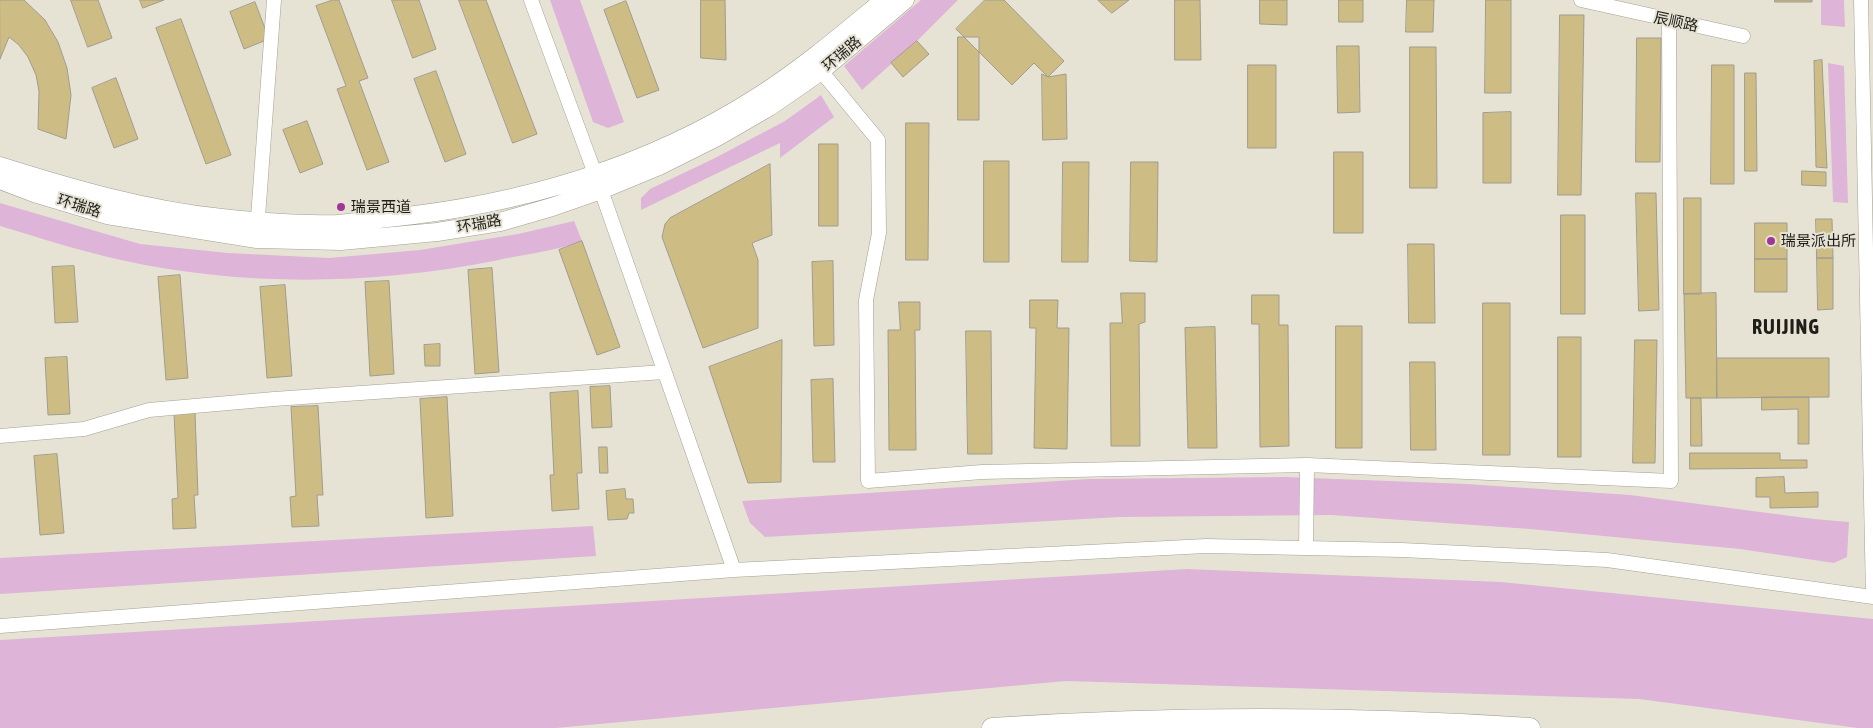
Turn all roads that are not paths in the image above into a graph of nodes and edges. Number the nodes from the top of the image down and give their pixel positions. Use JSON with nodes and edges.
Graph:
{"nodes":[{"id":1,"x":274,"y":0,"type":"edge"},
{"id":2,"x":531,"y":0,"type":"edge"},
{"id":3,"x":884,"y":0,"type":"edge"},
{"id":4,"x":905,"y":0,"type":"edge"},
{"id":5,"x":1581,"y":0,"type":"edge"},
{"id":6,"x":1862,"y":0,"type":"edge"},
{"id":7,"x":1669,"y":21,"type":"junction"},
{"id":8,"x":1743,"y":36,"type":"dead end"},
{"id":9,"x":821,"y":71,"type":"junction"},
{"id":10,"x":0,"y":166,"type":"edge"},
{"id":11,"x":0,"y":180,"type":"edge"},
{"id":12,"x":598,"y":182,"type":"junction"},
{"id":13,"x":258,"y":222,"type":"junction"},
{"id":14,"x":257,"y":239,"type":"junction"},
{"id":15,"x":664,"y":372,"type":"junction"},
{"id":16,"x":0,"y":436,"type":"edge"},
{"id":17,"x":1307,"y":465,"type":"junction"},
{"id":18,"x":1306,"y":548,"type":"junction"},
{"id":19,"x":734,"y":570,"type":"junction"},
{"id":20,"x":1873,"y":597,"type":"edge"},
{"id":21,"x":0,"y":626,"type":"edge"},
{"id":22,"x":992,"y":728,"type":"edge"},
{"id":23,"x":1530,"y":728,"type":"edge"}],
"edges":[{"from":1,"to":13,"type":"street"},
{"from":2,"to":12,"type":"street"},
{"from":3,"to":12,"type":"main road","name":"环瑞路"},
{"from":4,"to":9,"type":"main road","name":"环瑞路"},
{"from":5,"to":7,"type":"street","name":"辰顺路"},
{"from":6,"to":20,"type":"street"},
{"from":7,"to":8,"type":"street","name":"辰顺路"},
{"from":7,"to":17,"type":"street"},
{"from":9,"to":12,"type":"main road","name":"环瑞路"},
{"from":9,"to":17,"type":"street"},
{"from":10,"to":13,"type":"main road","name":"环瑞路"},
{"from":11,"to":14,"type":"main road","name":"环瑞路"},
{"from":12,"to":13,"type":"main road","name":"环瑞路"},
{"from":12,"to":14,"type":"main road","name":"环瑞路"},
{"from":12,"to":15,"type":"street"},
{"from":13,"to":14,"type":"street"},
{"from":15,"to":16,"type":"street"},
{"from":15,"to":19,"type":"street"},
{"from":17,"to":18,"type":"street"},
{"from":18,"to":19,"type":"street"},
{"from":18,"to":20,"type":"street"},
{"from":19,"to":21,"type":"street"},
{"from":22,"to":23,"type":"highway"}]}
